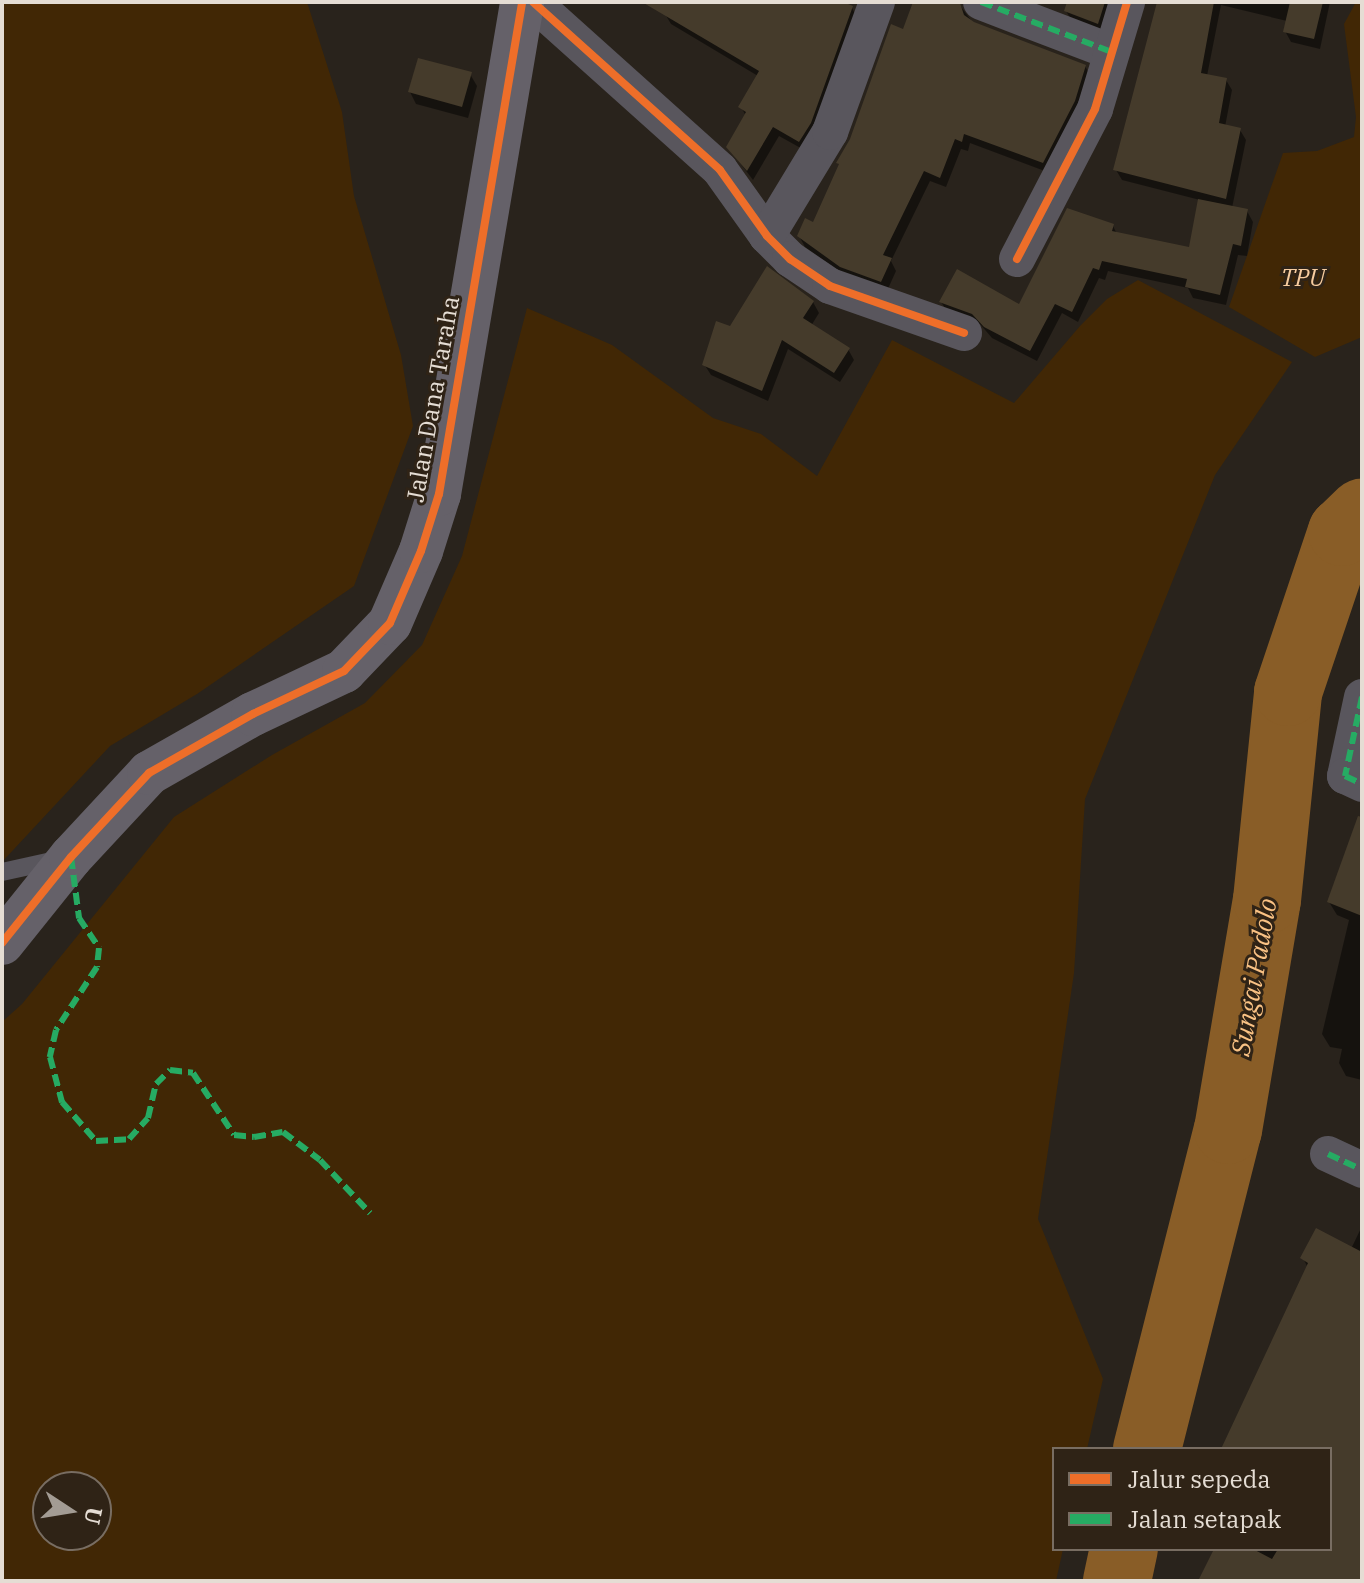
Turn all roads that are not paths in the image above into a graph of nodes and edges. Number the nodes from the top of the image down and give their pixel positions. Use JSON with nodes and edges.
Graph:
{"nodes":[{"id":1,"x":522,"y":2,"type":"edge"},
{"id":2,"x":533,"y":2,"type":"edge"},
{"id":3,"x":877,"y":2,"type":"edge"},
{"id":4,"x":981,"y":2,"type":"edge"},
{"id":5,"x":1127,"y":2,"type":"edge"},
{"id":6,"x":1112,"y":52,"type":"junction"},
{"id":7,"x":767,"y":236,"type":"junction"},
{"id":8,"x":1017,"y":259,"type":"dead end"},
{"id":9,"x":964,"y":333,"type":"dead end"},
{"id":10,"x":1362,"y":697,"type":"edge"},
{"id":11,"x":1362,"y":784,"type":"edge"},
{"id":12,"x":71,"y":857,"type":"junction"},
{"id":13,"x":2,"y":872,"type":"edge"},
{"id":14,"x":2,"y":943,"type":"edge"},
{"id":15,"x":1328,"y":1154,"type":"dead end"},
{"id":16,"x":1362,"y":1170,"type":"edge"}],
"edges":[{"from":1,"to":12,"type":"street","name":"Jalan Dana Taraha"},
{"from":2,"to":7,"type":"street"},
{"from":3,"to":7,"type":"street"},
{"from":4,"to":6,"type":"street"},
{"from":5,"to":6,"type":"street"},
{"from":6,"to":8,"type":"street"},
{"from":7,"to":9,"type":"street"},
{"from":10,"to":11,"type":"street"},
{"from":12,"to":13,"type":"lane"},
{"from":12,"to":14,"type":"street","name":"Jalan Dana Taraha"},
{"from":15,"to":16,"type":"street"}]}
